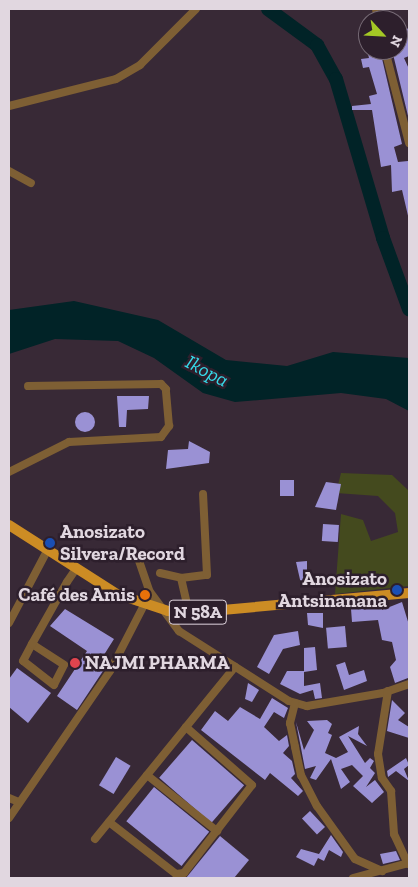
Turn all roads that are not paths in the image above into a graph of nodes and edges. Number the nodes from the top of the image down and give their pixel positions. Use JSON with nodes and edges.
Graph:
{"nodes":[{"id":1,"x":196,"y":9,"type":"edge"},
{"id":2,"x":388,"y":60,"type":"edge"},
{"id":3,"x":9,"y":106,"type":"edge"},
{"id":4,"x":409,"y":143,"type":"edge"},
{"id":5,"x":9,"y":171,"type":"edge"},
{"id":6,"x":31,"y":183,"type":"dead end"},
{"id":7,"x":28,"y":386,"type":"dead end"},
{"id":8,"x":9,"y":472,"type":"edge"},
{"id":9,"x":203,"y":494,"type":"dead end"},
{"id":10,"x":9,"y":525,"type":"edge"},
{"id":11,"x":47,"y":551,"type":"junction"},
{"id":12,"x":137,"y":555,"type":"dead end"},
{"id":13,"x":74,"y":570,"type":"junction"},
{"id":14,"x":160,"y":572,"type":"dead end"},
{"id":15,"x":181,"y":578,"type":"junction"},
{"id":16,"x":409,"y":592,"type":"edge"},
{"id":17,"x":144,"y":605,"type":"junction"},
{"id":18,"x":168,"y":611,"type":"junction"},
{"id":19,"x":190,"y":613,"type":"junction"},
{"id":20,"x":9,"y":623,"type":"edge"},
{"id":21,"x":32,"y":644,"type":"junction"},
{"id":22,"x":235,"y":667,"type":"junction"},
{"id":23,"x":409,"y":684,"type":"edge"},
{"id":24,"x":388,"y":691,"type":"junction"},
{"id":25,"x":295,"y":703,"type":"junction"},
{"id":26,"x":186,"y":727,"type":"junction"},
{"id":27,"x":147,"y":775,"type":"junction"},
{"id":28,"x":9,"y":798,"type":"edge"},
{"id":29,"x":19,"y":802,"type":"junction"},
{"id":30,"x":9,"y":818,"type":"edge"},
{"id":31,"x":109,"y":822,"type":"junction"},
{"id":32,"x":217,"y":831,"type":"junction"},
{"id":33,"x":95,"y":839,"type":"dead end"},
{"id":34,"x":409,"y":864,"type":"edge"},
{"id":35,"x":382,"y":871,"type":"junction"},
{"id":36,"x":353,"y":878,"type":"edge"}],
"edges":[{"from":1,"to":3,"type":"street"},
{"from":2,"to":4,"type":"street"},
{"from":5,"to":6,"type":"street"},
{"from":7,"to":8,"type":"street"},
{"from":9,"to":15,"type":"street"},
{"from":10,"to":11,"type":"main road","number":"N 58A"},
{"from":11,"to":13,"type":"main road","number":"N 58A"},
{"from":11,"to":20,"type":"street"},
{"from":12,"to":18,"type":"street"},
{"from":13,"to":17,"type":"main road","number":"N 58A"},
{"from":13,"to":21,"type":"street"},
{"from":14,"to":15,"type":"street"},
{"from":15,"to":19,"type":"street"},
{"from":16,"to":19,"type":"main road","number":"N 58A"},
{"from":17,"to":18,"type":"main road","number":"N 58A"},
{"from":17,"to":29,"type":"street"},
{"from":18,"to":19,"type":"main road","number":"N 58A"},
{"from":18,"to":22,"type":"street"},
{"from":21,"to":21,"type":"street"},
{"from":22,"to":25,"type":"street"},
{"from":22,"to":26,"type":"street"},
{"from":23,"to":24,"type":"street"},
{"from":24,"to":25,"type":"street"},
{"from":24,"to":34,"type":"street"},
{"from":25,"to":35,"type":"street"},
{"from":26,"to":27,"type":"street"},
{"from":26,"to":32,"type":"street"},
{"from":27,"to":31,"type":"street"},
{"from":27,"to":32,"type":"street"},
{"from":28,"to":29,"type":"street"},
{"from":29,"to":30,"type":"street"},
{"from":31,"to":32,"type":"street"},
{"from":31,"to":33,"type":"street"},
{"from":34,"to":35,"type":"street"},
{"from":35,"to":36,"type":"street"}]}
